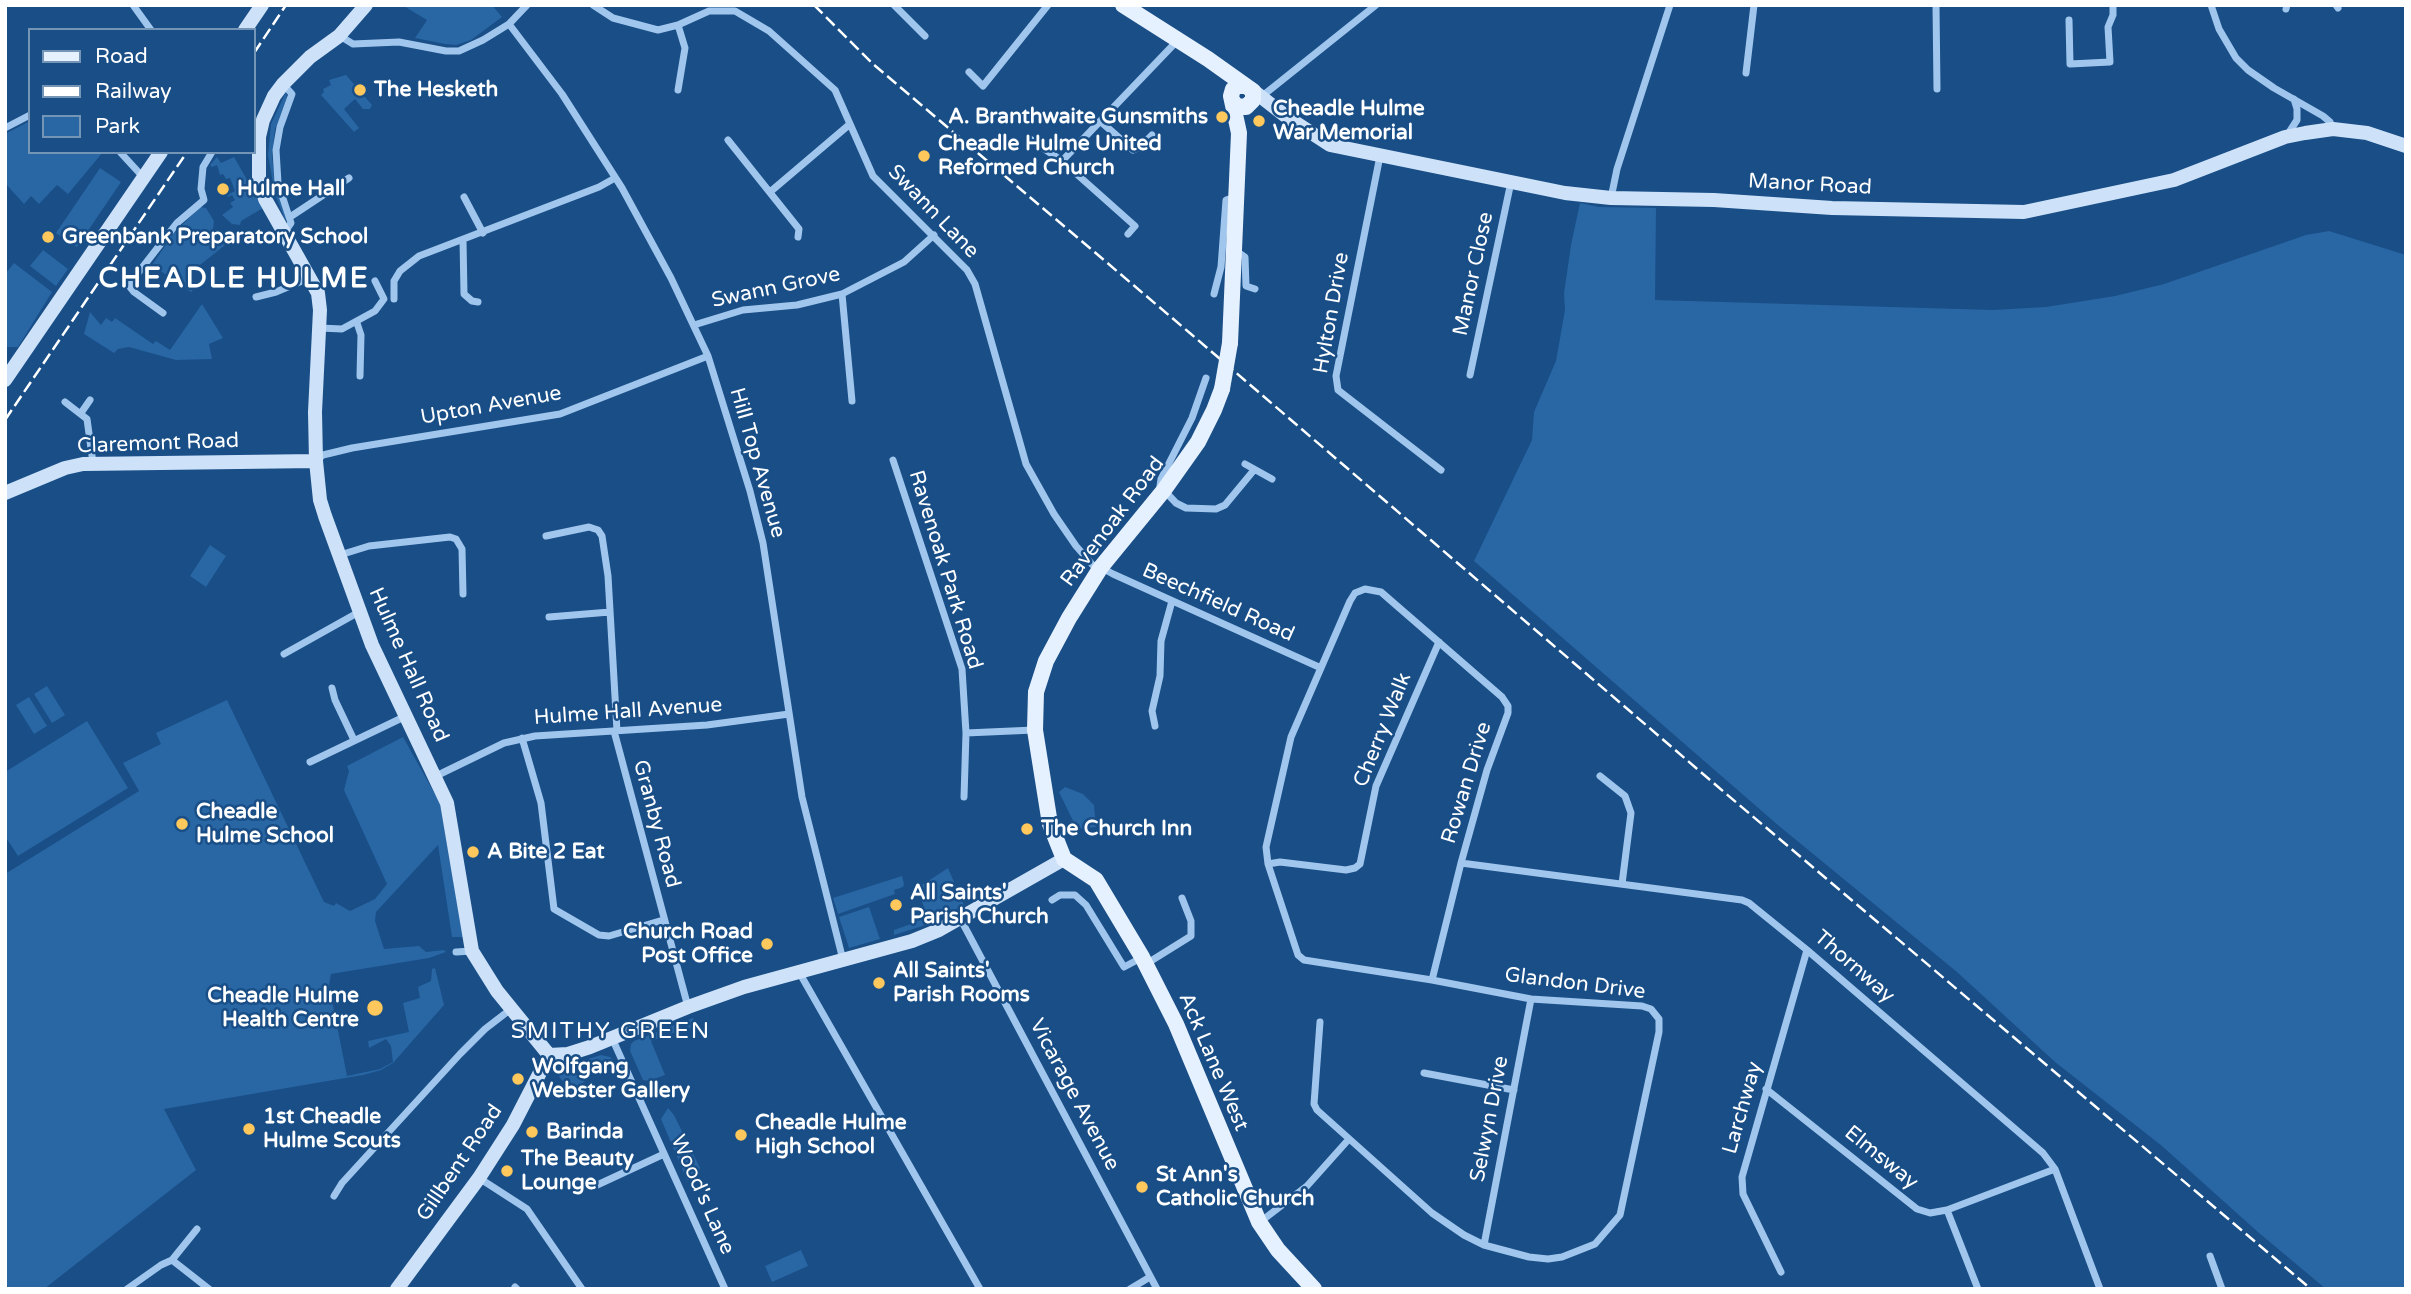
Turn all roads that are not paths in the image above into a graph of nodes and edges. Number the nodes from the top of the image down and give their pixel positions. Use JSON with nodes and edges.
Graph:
{"nodes":[{"id":1,"x":133,"y":5,"type":"edge"},
{"id":2,"x":262,"y":5,"type":"edge"},
{"id":3,"x":366,"y":5,"type":"edge"},
{"id":4,"x":527,"y":5,"type":"edge"},
{"id":5,"x":593,"y":5,"type":"edge"},
{"id":6,"x":894,"y":5,"type":"edge"},
{"id":7,"x":1048,"y":5,"type":"edge"},
{"id":8,"x":1123,"y":5,"type":"edge"},
{"id":9,"x":1376,"y":5,"type":"edge"},
{"id":10,"x":1670,"y":5,"type":"edge"},
{"id":11,"x":1755,"y":5,"type":"edge"},
{"id":12,"x":1936,"y":5,"type":"edge"},
{"id":13,"x":2113,"y":5,"type":"edge"},
{"id":14,"x":2211,"y":5,"type":"edge"},
{"id":15,"x":2068,"y":20,"type":"dead end"},
{"id":16,"x":509,"y":24,"type":"junction"},
{"id":17,"x":678,"y":25,"type":"junction"},
{"id":18,"x":149,"y":28,"type":"edge"},
{"id":19,"x":246,"y":28,"type":"edge"},
{"id":20,"x":339,"y":36,"type":"junction"},
{"id":21,"x":925,"y":36,"type":"dead end"},
{"id":22,"x":1178,"y":40,"type":"junction"},
{"id":23,"x":969,"y":72,"type":"dead end"},
{"id":24,"x":1745,"y":73,"type":"dead end"},
{"id":25,"x":283,"y":84,"type":"junction"},
{"id":26,"x":1937,"y":89,"type":"dead end"},
{"id":27,"x":678,"y":90,"type":"dead end"},
{"id":28,"x":1245,"y":96,"type":"junction"},
{"id":29,"x":2294,"y":99,"type":"junction"},
{"id":30,"x":28,"y":116,"type":"edge"},
{"id":31,"x":1100,"y":121,"type":"junction"},
{"id":32,"x":850,"y":124,"type":"junction"},
{"id":33,"x":5,"y":128,"type":"edge"},
{"id":34,"x":2333,"y":130,"type":"junction"},
{"id":35,"x":1152,"y":135,"type":"dead end"},
{"id":36,"x":256,"y":137,"type":"edge"},
{"id":37,"x":2285,"y":137,"type":"junction"},
{"id":38,"x":1030,"y":139,"type":"dead end"},
{"id":39,"x":728,"y":140,"type":"dead end"},
{"id":40,"x":2406,"y":146,"type":"edge"},
{"id":41,"x":122,"y":154,"type":"edge"},
{"id":42,"x":160,"y":154,"type":"edge"},
{"id":43,"x":211,"y":154,"type":"edge"},
{"id":44,"x":1380,"y":156,"type":"junction"},
{"id":45,"x":1062,"y":161,"type":"junction"},
{"id":46,"x":143,"y":177,"type":"junction"},
{"id":47,"x":349,"y":178,"type":"dead end"},
{"id":48,"x":615,"y":178,"type":"junction"},
{"id":49,"x":1511,"y":181,"type":"junction"},
{"id":50,"x":770,"y":192,"type":"junction"},
{"id":51,"x":1238,"y":196,"type":"junction"},
{"id":52,"x":464,"y":197,"type":"dead end"},
{"id":53,"x":1611,"y":198,"type":"junction"},
{"id":54,"x":290,"y":217,"type":"junction"},
{"id":55,"x":284,"y":233,"type":"junction"},
{"id":56,"x":482,"y":233,"type":"junction"},
{"id":57,"x":1128,"y":234,"type":"dead end"},
{"id":58,"x":934,"y":236,"type":"junction"},
{"id":59,"x":798,"y":237,"type":"dead end"},
{"id":60,"x":463,"y":240,"type":"junction"},
{"id":61,"x":1235,"y":250,"type":"junction"},
{"id":62,"x":310,"y":277,"type":"junction"},
{"id":63,"x":375,"y":281,"type":"dead end"},
{"id":64,"x":1255,"y":289,"type":"dead end"},
{"id":65,"x":842,"y":294,"type":"junction"},
{"id":66,"x":1213,"y":294,"type":"dead end"},
{"id":67,"x":256,"y":297,"type":"dead end"},
{"id":68,"x":394,"y":299,"type":"dead end"},
{"id":69,"x":478,"y":302,"type":"dead end"},
{"id":70,"x":163,"y":313,"type":"dead end"},
{"id":71,"x":357,"y":323,"type":"junction"},
{"id":72,"x":694,"y":325,"type":"junction"},
{"id":73,"x":320,"y":328,"type":"junction"},
{"id":74,"x":708,"y":356,"type":"junction"},
{"id":75,"x":1470,"y":375,"type":"dead end"},
{"id":76,"x":360,"y":376,"type":"dead end"},
{"id":77,"x":1206,"y":378,"type":"dead end"},
{"id":78,"x":5,"y":380,"type":"edge"},
{"id":79,"x":90,"y":400,"type":"dead end"},
{"id":80,"x":852,"y":401,"type":"dead end"},
{"id":81,"x":65,"y":402,"type":"dead end"},
{"id":82,"x":81,"y":413,"type":"junction"},
{"id":83,"x":893,"y":460,"type":"dead end"},
{"id":84,"x":316,"y":461,"type":"junction"},
{"id":85,"x":93,"y":463,"type":"junction"},
{"id":86,"x":1245,"y":464,"type":"dead end"},
{"id":87,"x":1254,"y":470,"type":"junction"},
{"id":88,"x":1441,"y":470,"type":"dead end"},
{"id":89,"x":1272,"y":479,"type":"dead end"},
{"id":90,"x":1164,"y":490,"type":"junction"},
{"id":91,"x":5,"y":493,"type":"edge"},
{"id":92,"x":546,"y":536,"type":"dead end"},
{"id":93,"x":340,"y":555,"type":"junction"},
{"id":94,"x":1100,"y":569,"type":"junction"},
{"id":95,"x":463,"y":593,"type":"dead end"},
{"id":96,"x":1171,"y":601,"type":"junction"},
{"id":97,"x":359,"y":612,"type":"junction"},
{"id":98,"x":610,"y":612,"type":"junction"},
{"id":99,"x":549,"y":617,"type":"dead end"},
{"id":100,"x":1439,"y":642,"type":"junction"},
{"id":101,"x":284,"y":654,"type":"dead end"},
{"id":102,"x":1321,"y":668,"type":"junction"},
{"id":103,"x":332,"y":688,"type":"dead end"},
{"id":104,"x":789,"y":713,"type":"junction"},
{"id":105,"x":406,"y":716,"type":"junction"},
{"id":106,"x":1155,"y":726,"type":"dead end"},
{"id":107,"x":1035,"y":730,"type":"junction"},
{"id":108,"x":616,"y":731,"type":"junction"},
{"id":109,"x":966,"y":733,"type":"junction"},
{"id":110,"x":522,"y":738,"type":"junction"},
{"id":111,"x":354,"y":740,"type":"junction"},
{"id":112,"x":310,"y":762,"type":"dead end"},
{"id":113,"x":436,"y":776,"type":"junction"},
{"id":114,"x":1600,"y":776,"type":"dead end"},
{"id":115,"x":964,"y":797,"type":"dead end"},
{"id":116,"x":1064,"y":859,"type":"junction"},
{"id":117,"x":1461,"y":863,"type":"junction"},
{"id":118,"x":1268,"y":864,"type":"junction"},
{"id":119,"x":1622,"y":884,"type":"junction"},
{"id":120,"x":1182,"y":898,"type":"dead end"},
{"id":121,"x":1052,"y":900,"type":"dead end"},
{"id":122,"x":960,"y":918,"type":"junction"},
{"id":123,"x":663,"y":920,"type":"junction"},
{"id":124,"x":1807,"y":950,"type":"junction"},
{"id":125,"x":472,"y":951,"type":"junction"},
{"id":126,"x":456,"y":953,"type":"dead end"},
{"id":127,"x":843,"y":960,"type":"junction"},
{"id":128,"x":1143,"y":961,"type":"junction"},
{"id":129,"x":799,"y":972,"type":"junction"},
{"id":130,"x":1432,"y":980,"type":"junction"},
{"id":131,"x":1531,"y":999,"type":"junction"},
{"id":132,"x":688,"y":1007,"type":"junction"},
{"id":133,"x":511,"y":1009,"type":"junction"},
{"id":134,"x":1320,"y":1022,"type":"dead end"},
{"id":135,"x":612,"y":1038,"type":"junction"},
{"id":136,"x":549,"y":1055,"type":"junction"},
{"id":137,"x":1424,"y":1073,"type":"dead end"},
{"id":138,"x":1766,"y":1088,"type":"junction"},
{"id":139,"x":1514,"y":1090,"type":"junction"},
{"id":140,"x":1349,"y":1139,"type":"junction"},
{"id":141,"x":664,"y":1154,"type":"junction"},
{"id":142,"x":2055,"y":1169,"type":"junction"},
{"id":143,"x":479,"y":1178,"type":"junction"},
{"id":144,"x":595,"y":1186,"type":"dead end"},
{"id":145,"x":334,"y":1196,"type":"dead end"},
{"id":146,"x":1947,"y":1210,"type":"junction"},
{"id":147,"x":1259,"y":1222,"type":"junction"},
{"id":148,"x":197,"y":1229,"type":"dead end"},
{"id":149,"x":1484,"y":1245,"type":"junction"},
{"id":150,"x":2210,"y":1256,"type":"dead end"},
{"id":151,"x":172,"y":1260,"type":"junction"},
{"id":152,"x":1781,"y":1272,"type":"dead end"},
{"id":153,"x":1150,"y":1277,"type":"junction"},
{"id":154,"x":127,"y":1289,"type":"edge"},
{"id":155,"x":209,"y":1289,"type":"edge"},
{"id":156,"x":397,"y":1289,"type":"edge"},
{"id":157,"x":582,"y":1289,"type":"edge"},
{"id":158,"x":725,"y":1289,"type":"edge"},
{"id":159,"x":980,"y":1289,"type":"edge"},
{"id":160,"x":1130,"y":1289,"type":"edge"},
{"id":161,"x":1157,"y":1289,"type":"edge"},
{"id":162,"x":1314,"y":1289,"type":"edge"},
{"id":163,"x":1979,"y":1289,"type":"edge"},
{"id":164,"x":2099,"y":1289,"type":"edge"},
{"id":165,"x":2222,"y":1289,"type":"edge"}],
"edges":[{"from":1,"to":18,"type":"street"},
{"from":2,"to":19,"type":"street"},
{"from":3,"to":20,"type":"street","name":"Hulme Hall Road"},
{"from":4,"to":16,"type":"street"},
{"from":5,"to":17,"type":"street","name":"Swann Lane"},
{"from":6,"to":21,"type":"street"},
{"from":7,"to":23,"type":"street"},
{"from":8,"to":22,"type":"main road"},
{"from":9,"to":28,"type":"street"},
{"from":10,"to":53,"type":"street"},
{"from":11,"to":24,"type":"street"},
{"from":12,"to":26,"type":"street"},
{"from":13,"to":15,"type":"street"},
{"from":14,"to":29,"type":"street"},
{"from":16,"to":20,"type":"street"},
{"from":16,"to":48,"type":"street","name":"Hill Top Avenue"},
{"from":17,"to":27,"type":"street"},
{"from":17,"to":32,"type":"street","name":"Swann Lane"},
{"from":20,"to":25,"type":"street","name":"Hulme Hall Road"},
{"from":22,"to":28,"type":"main road"},
{"from":22,"to":31,"type":"street"},
{"from":25,"to":36,"type":"street","name":"Hulme Hall Road"},
{"from":25,"to":54,"type":"street"},
{"from":28,"to":44,"type":"street","name":"Manor Road"},
{"from":28,"to":51,"type":"main road","name":"Ravenoak Road"},
{"from":29,"to":34,"type":"street"},
{"from":29,"to":37,"type":"street"},
{"from":30,"to":33,"type":"street"},
{"from":31,"to":35,"type":"street"},
{"from":31,"to":45,"type":"street"},
{"from":32,"to":50,"type":"street"},
{"from":32,"to":58,"type":"street","name":"Swann Lane"},
{"from":34,"to":37,"type":"street","name":"Manor Road"},
{"from":34,"to":40,"type":"street","name":"Manor Road"},
{"from":36,"to":55,"type":"street","name":"Hulme Hall Road"},
{"from":37,"to":53,"type":"street","name":"Manor Road"},
{"from":38,"to":45,"type":"street"},
{"from":39,"to":50,"type":"street"},
{"from":41,"to":46,"type":"street"},
{"from":42,"to":46,"type":"street"},
{"from":43,"to":70,"type":"street"},
{"from":44,"to":49,"type":"street","name":"Manor Road"},
{"from":44,"to":88,"type":"street","name":"Hylton Drive"},
{"from":45,"to":57,"type":"street"},
{"from":46,"to":78,"type":"street"},
{"from":47,"to":54,"type":"street"},
{"from":48,"to":56,"type":"street"},
{"from":48,"to":72,"type":"street","name":"Hill Top Avenue"},
{"from":49,"to":53,"type":"street","name":"Manor Road"},
{"from":49,"to":75,"type":"street","name":"Manor Close"},
{"from":50,"to":59,"type":"street"},
{"from":51,"to":61,"type":"main road","name":"Ravenoak Road"},
{"from":51,"to":66,"type":"street","name":"Ravenoak Road"},
{"from":52,"to":56,"type":"street"},
{"from":54,"to":55,"type":"street"},
{"from":55,"to":62,"type":"street","name":"Hulme Hall Road"},
{"from":56,"to":60,"type":"street"},
{"from":58,"to":65,"type":"street","name":"Swann Grove"},
{"from":58,"to":94,"type":"street","name":"Swann Lane"},
{"from":60,"to":68,"type":"street"},
{"from":60,"to":69,"type":"street"},
{"from":61,"to":64,"type":"street","name":"Ravenoak Road"},
{"from":61,"to":90,"type":"main road","name":"Ravenoak Road","bridge":true},
{"from":62,"to":67,"type":"street"},
{"from":62,"to":73,"type":"street","name":"Hulme Hall Road"},
{"from":63,"to":71,"type":"street"},
{"from":65,"to":72,"type":"street","name":"Swann Grove"},
{"from":65,"to":80,"type":"street"},
{"from":71,"to":73,"type":"street"},
{"from":71,"to":76,"type":"street"},
{"from":72,"to":74,"type":"street","name":"Hill Top Avenue"},
{"from":73,"to":84,"type":"street","name":"Hulme Hall Road"},
{"from":74,"to":84,"type":"street","name":"Upton Avenue"},
{"from":74,"to":104,"type":"street","name":"Hill Top Avenue"},
{"from":77,"to":90,"type":"street"},
{"from":79,"to":82,"type":"street"},
{"from":81,"to":82,"type":"street"},
{"from":82,"to":85,"type":"street"},
{"from":83,"to":109,"type":"street","name":"Ravenoak Park Road"},
{"from":84,"to":85,"type":"street","name":"Claremont Road"},
{"from":84,"to":93,"type":"street","name":"Hulme Hall Road"},
{"from":85,"to":91,"type":"street","name":"Claremont Road"},
{"from":86,"to":87,"type":"street"},
{"from":87,"to":89,"type":"street"},
{"from":87,"to":90,"type":"street"},
{"from":90,"to":94,"type":"main road","name":"Ravenoak Road"},
{"from":92,"to":98,"type":"street","name":"Granby Road"},
{"from":93,"to":95,"type":"street"},
{"from":93,"to":97,"type":"street","name":"Hulme Hall Road"},
{"from":94,"to":96,"type":"street","name":"Beechfield Road"},
{"from":94,"to":107,"type":"main road","name":"Ravenoak Road"},
{"from":96,"to":102,"type":"street","name":"Beechfield Road"},
{"from":96,"to":106,"type":"street"},
{"from":97,"to":101,"type":"street"},
{"from":97,"to":105,"type":"street","name":"Hulme Hall Road"},
{"from":98,"to":99,"type":"street"},
{"from":98,"to":108,"type":"street","name":"Granby Road"},
{"from":100,"to":102,"type":"street","name":"Rowan Drive"},
{"from":100,"to":117,"type":"street","name":"Rowan Drive"},
{"from":100,"to":118,"type":"street","name":"Cherry Walk"},
{"from":102,"to":118,"type":"street","name":"Glandon Drive"},
{"from":103,"to":111,"type":"street"},
{"from":104,"to":108,"type":"street","name":"Hulme Hall Avenue"},
{"from":104,"to":127,"type":"street","name":"Hill Top Avenue"},
{"from":105,"to":111,"type":"street"},
{"from":105,"to":113,"type":"street","name":"Hulme Hall Road"},
{"from":107,"to":109,"type":"street"},
{"from":107,"to":116,"type":"main road","name":"Ravenoak Road"},
{"from":108,"to":110,"type":"street","name":"Hulme Hall Avenue"},
{"from":108,"to":123,"type":"street","name":"Granby Road"},
{"from":109,"to":115,"type":"street","name":"Ravenoak Park Road"},
{"from":110,"to":113,"type":"street","name":"Hulme Hall Avenue"},
{"from":110,"to":123,"type":"street"},
{"from":111,"to":112,"type":"street"},
{"from":113,"to":125,"type":"street","name":"Hulme Hall Road"},
{"from":114,"to":119,"type":"street"},
{"from":116,"to":122,"type":"street"},
{"from":116,"to":128,"type":"main road","name":"Ack Lane West"},
{"from":117,"to":119,"type":"street","name":"Thornway"},
{"from":117,"to":130,"type":"street","name":"Rowan Drive"},
{"from":118,"to":130,"type":"street","name":"Glandon Drive"},
{"from":119,"to":124,"type":"street","name":"Thornway"},
{"from":120,"to":128,"type":"street"},
{"from":121,"to":128,"type":"street"},
{"from":122,"to":127,"type":"street"},
{"from":122,"to":153,"type":"street","name":"Vicarage Avenue"},
{"from":123,"to":132,"type":"street","name":"Granby Road"},
{"from":124,"to":138,"type":"street","name":"Larchway"},
{"from":124,"to":142,"type":"street","name":"Thornway"},
{"from":125,"to":126,"type":"street"},
{"from":125,"to":133,"type":"street","name":"Hulme Hall Road"},
{"from":127,"to":129,"type":"street"},
{"from":128,"to":147,"type":"main road","name":"Ack Lane West"},
{"from":129,"to":132,"type":"street"},
{"from":129,"to":159,"type":"street"},
{"from":130,"to":131,"type":"street","name":"Glandon Drive"},
{"from":131,"to":139,"type":"street","name":"Selwyn Drive"},
{"from":131,"to":149,"type":"street","name":"Glandon Drive"},
{"from":132,"to":135,"type":"street"},
{"from":133,"to":136,"type":"street","name":"Hulme Hall Road"},
{"from":133,"to":145,"type":"street"},
{"from":134,"to":140,"type":"street","name":"Glandon Drive"},
{"from":135,"to":136,"type":"street"},
{"from":135,"to":141,"type":"street","name":"Wood's Lane"},
{"from":136,"to":143,"type":"street","name":"Gillbent Road"},
{"from":137,"to":139,"type":"street"},
{"from":138,"to":146,"type":"street","name":"Elmsway"},
{"from":138,"to":152,"type":"street","name":"Larchway"},
{"from":139,"to":149,"type":"street","name":"Selwyn Drive"},
{"from":140,"to":147,"type":"street"},
{"from":140,"to":149,"type":"street","name":"Glandon Drive"},
{"from":141,"to":144,"type":"street"},
{"from":141,"to":158,"type":"street","name":"Wood's Lane"},
{"from":142,"to":146,"type":"street"},
{"from":142,"to":164,"type":"street","name":"Thornway"},
{"from":143,"to":156,"type":"street","name":"Gillbent Road"},
{"from":143,"to":157,"type":"street"},
{"from":146,"to":163,"type":"street"},
{"from":147,"to":162,"type":"main road","name":"Ack Lane West"},
{"from":148,"to":151,"type":"street"},
{"from":150,"to":165,"type":"street"},
{"from":151,"to":154,"type":"street"},
{"from":151,"to":155,"type":"street"},
{"from":153,"to":160,"type":"street"},
{"from":153,"to":161,"type":"street","name":"Vicarage Avenue"}]}
